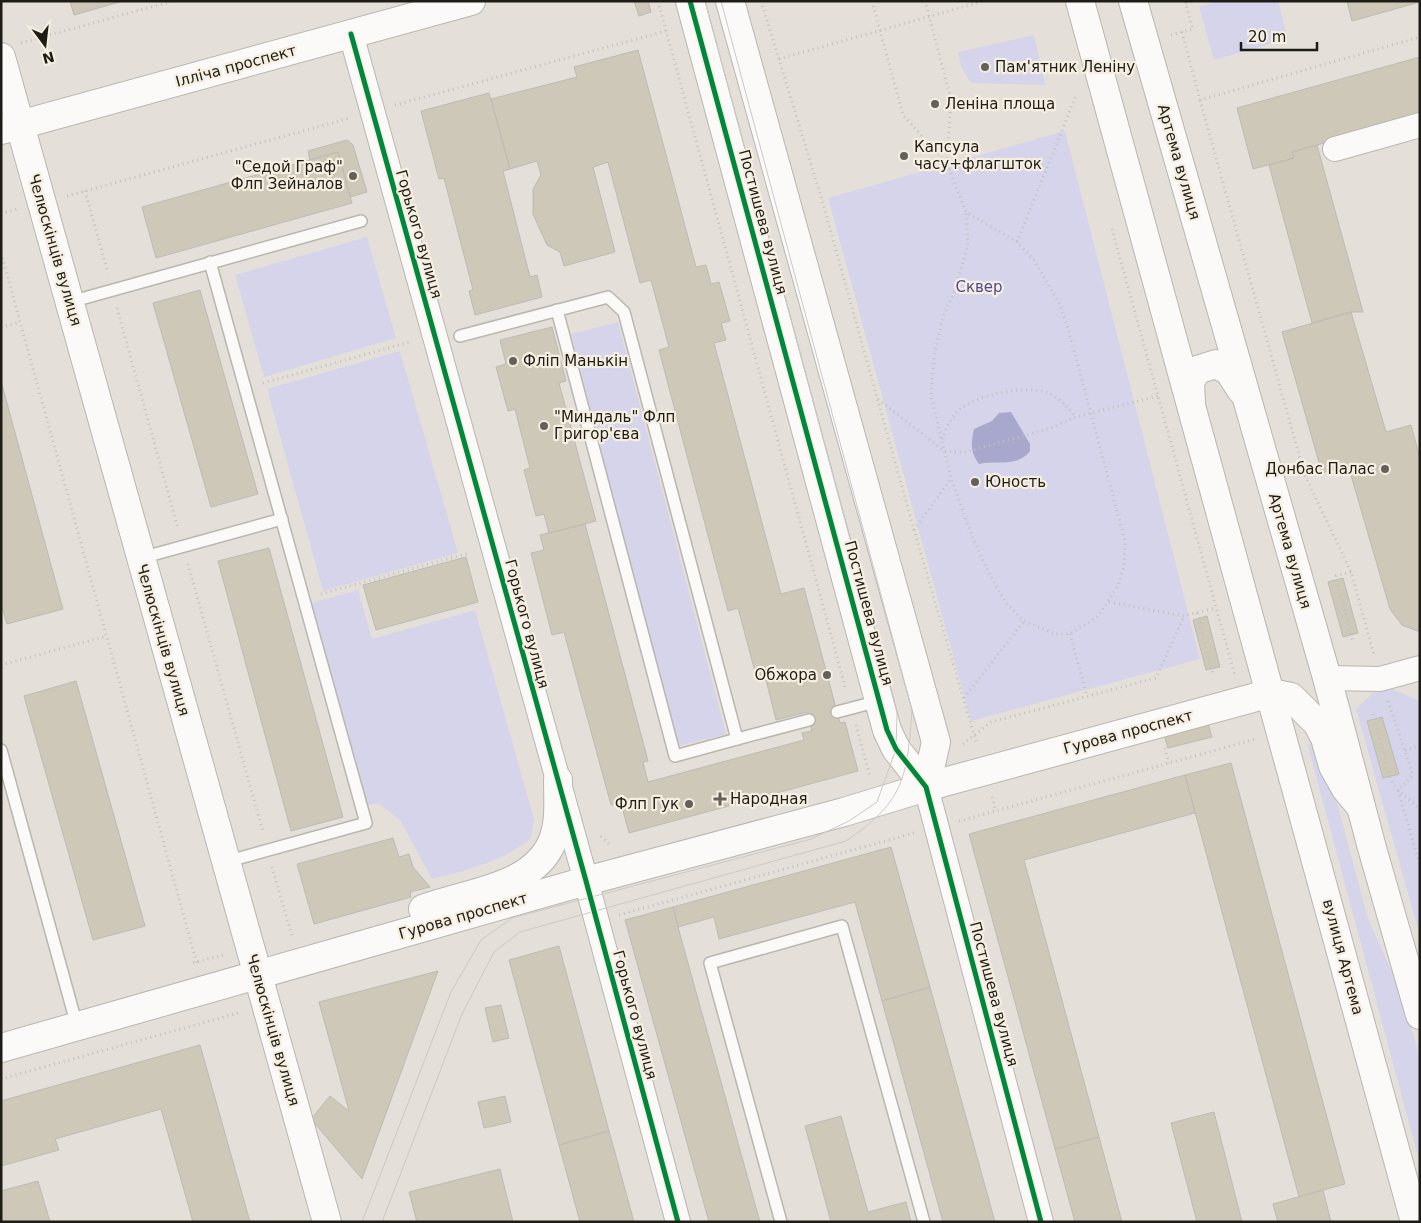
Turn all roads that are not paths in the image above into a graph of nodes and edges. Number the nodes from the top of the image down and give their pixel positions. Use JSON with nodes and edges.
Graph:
{"nodes":[{"id":1,"x":471,"y":1,"type":"edge"},
{"id":2,"x":690,"y":1,"type":"edge"},
{"id":3,"x":730,"y":1,"type":"edge"},
{"id":4,"x":1080,"y":1,"type":"edge"},
{"id":5,"x":1134,"y":1,"type":"edge"},
{"id":6,"x":351,"y":34,"type":"junction"},
{"id":7,"x":11,"y":50,"type":"edge"},
{"id":8,"x":1420,"y":125,"type":"edge"},
{"id":9,"x":11,"y":128,"type":"edge"},
{"id":10,"x":1335,"y":148,"type":"dead end"},
{"id":11,"x":361,"y":221,"type":"dead end"},
{"id":12,"x":210,"y":262,"type":"junction"},
{"id":13,"x":70,"y":302,"type":"junction"},
{"id":14,"x":557,"y":310,"type":"junction"},
{"id":15,"x":460,"y":336,"type":"dead end"},
{"id":16,"x":1246,"y":398,"type":"junction"},
{"id":17,"x":1191,"y":410,"type":"junction"},
{"id":18,"x":282,"y":520,"type":"junction"},
{"id":19,"x":141,"y":559,"type":"junction"},
{"id":20,"x":1420,"y":668,"type":"edge"},
{"id":21,"x":1327,"y":678,"type":"junction"},
{"id":22,"x":1271,"y":692,"type":"junction"},
{"id":23,"x":879,"y":701,"type":"junction"},
{"id":24,"x":837,"y":712,"type":"dead end"},
{"id":25,"x":809,"y":720,"type":"dead end"},
{"id":26,"x":737,"y":739,"type":"junction"},
{"id":27,"x":1,"y":750,"type":"edge"},
{"id":28,"x":923,"y":770,"type":"junction"},
{"id":29,"x":558,"y":780,"type":"junction"},
{"id":30,"x":1361,"y":807,"type":"junction"},
{"id":31,"x":225,"y":862,"type":"junction"},
{"id":32,"x":586,"y":881,"type":"junction"},
{"id":33,"x":318,"y":958,"type":"junction"},
{"id":34,"x":256,"y":975,"type":"junction"},
{"id":35,"x":1420,"y":1015,"type":"edge"},
{"id":36,"x":78,"y":1026,"type":"junction"},
{"id":37,"x":1,"y":1048,"type":"edge"},
{"id":38,"x":326,"y":1222,"type":"edge"},
{"id":39,"x":678,"y":1222,"type":"edge"},
{"id":40,"x":781,"y":1222,"type":"edge"},
{"id":41,"x":924,"y":1222,"type":"edge"},
{"id":42,"x":1041,"y":1222,"type":"edge"},
{"id":43,"x":1416,"y":1222,"type":"edge"}],
"edges":[{"from":1,"to":6,"type":"main road","name":"Ілліча проспект"},
{"from":2,"to":23,"type":"main road","name":"Постишева вулиця"},
{"from":3,"to":28,"type":"main road","name":"Постишева вулиця"},
{"from":4,"to":17,"type":"main road"},
{"from":5,"to":16,"type":"main road","name":"Артема вулиця"},
{"from":6,"to":9,"type":"main road","name":"Ілліча проспект"},
{"from":6,"to":29,"type":"street","name":"Горького вулиця"},
{"from":7,"to":9,"type":"main road","name":"Челюскінців вулиця"},
{"from":8,"to":10,"type":"street"},
{"from":9,"to":13,"type":"main road","name":"Челюскінців вулиця"},
{"from":11,"to":12,"type":"lane"},
{"from":12,"to":13,"type":"lane"},
{"from":12,"to":18,"type":"lane"},
{"from":13,"to":19,"type":"main road","name":"Челюскінців вулиця"},
{"from":14,"to":15,"type":"lane"},
{"from":14,"to":26,"type":"lane"},
{"from":14,"to":26,"type":"lane"},
{"from":16,"to":17,"type":"main road"},
{"from":16,"to":21,"type":"main road","name":"Артема вулиця"},
{"from":17,"to":22,"type":"main road"},
{"from":18,"to":19,"type":"lane"},
{"from":18,"to":31,"type":"lane"},
{"from":19,"to":31,"type":"main road","name":"Челюскінців вулиця"},
{"from":20,"to":21,"type":"street"},
{"from":21,"to":30,"type":"main road","name":"Артема вулиця"},
{"from":22,"to":28,"type":"main road","name":"Гурова проспект"},
{"from":22,"to":30,"type":"main road"},
{"from":22,"to":43,"type":"main road","name":"вулиця Артема"},
{"from":23,"to":24,"type":"lane"},
{"from":23,"to":28,"type":"main road","name":"Постишева вулиця"},
{"from":25,"to":26,"type":"lane"},
{"from":27,"to":36,"type":"lane"},
{"from":28,"to":32,"type":"main road","name":"Гурова проспект"},
{"from":28,"to":42,"type":"street","name":"Постишева вулиця"},
{"from":29,"to":32,"type":"street","name":"Горького вулиця"},
{"from":29,"to":33,"type":"main road"},
{"from":30,"to":35,"type":"main road","name":"Артема вулиця"},
{"from":31,"to":34,"type":"main road","name":"Челюскінців вулиця"},
{"from":32,"to":33,"type":"main road","name":"Гурова проспект"},
{"from":32,"to":39,"type":"street","name":"Горького вулиця"},
{"from":33,"to":34,"type":"main road","name":"Гурова проспект"},
{"from":34,"to":36,"type":"main road","name":"Гурова проспект"},
{"from":34,"to":38,"type":"main road","name":"Челюскінців вулиця"},
{"from":36,"to":37,"type":"main road","name":"Гурова проспект"},
{"from":40,"to":41,"type":"lane"}]}
